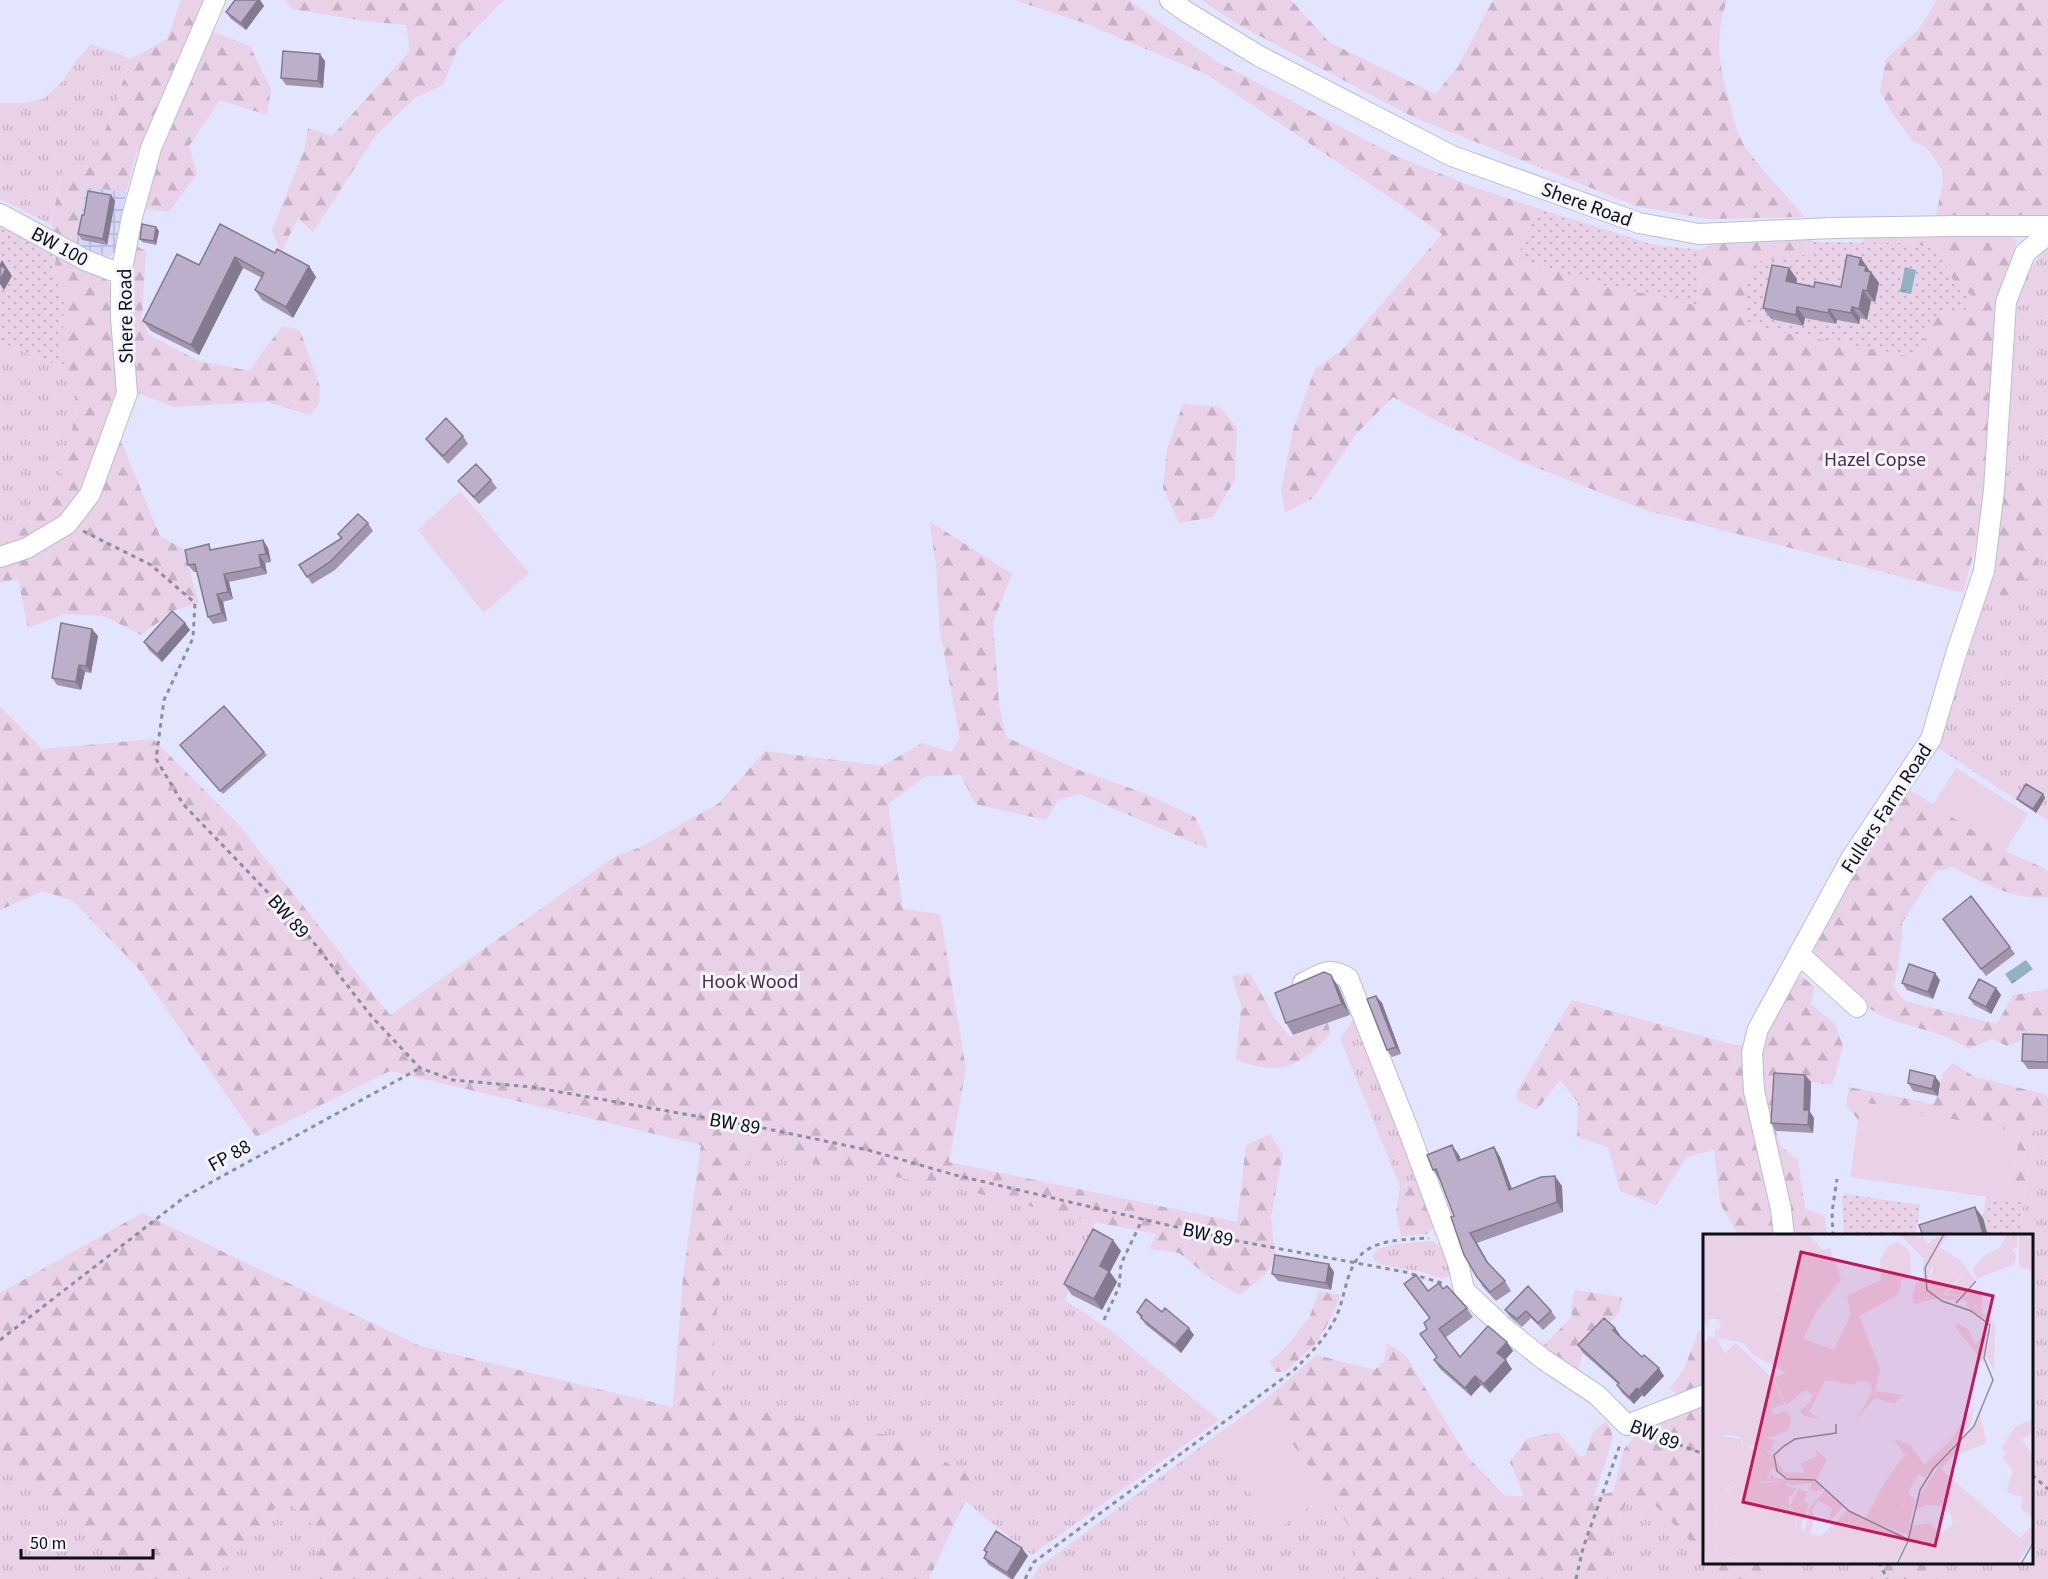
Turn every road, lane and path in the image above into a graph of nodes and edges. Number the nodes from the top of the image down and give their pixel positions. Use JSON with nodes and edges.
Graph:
{"nodes":[{"id":1,"x":215,"y":0,"type":"edge"},
{"id":2,"x":1170,"y":0,"type":"edge"},
{"id":3,"x":0,"y":214,"type":"edge"},
{"id":4,"x":2048,"y":226,"type":"edge"},
{"id":5,"x":2048,"y":234,"type":"edge"},
{"id":6,"x":121,"y":274,"type":"junction"},
{"id":7,"x":67,"y":524,"type":"junction"},
{"id":8,"x":0,"y":557,"type":"edge"},
{"id":9,"x":1799,"y":954,"type":"junction"},
{"id":10,"x":1289,"y":989,"type":"edge"},
{"id":11,"x":1857,"y":1007,"type":"dead end"},
{"id":12,"x":420,"y":1068,"type":"junction"},
{"id":13,"x":1837,"y":1179,"type":"dead end"},
{"id":14,"x":1143,"y":1218,"type":"junction"},
{"id":15,"x":1784,"y":1234,"type":"edge"},
{"id":16,"x":1833,"y":1234,"type":"edge"},
{"id":17,"x":1448,"y":1235,"type":"junction"},
{"id":18,"x":1354,"y":1263,"type":"junction"},
{"id":19,"x":1464,"y":1290,"type":"junction"},
{"id":20,"x":1104,"y":1320,"type":"dead end"},
{"id":21,"x":0,"y":1340,"type":"edge"},
{"id":22,"x":1703,"y":1395,"type":"edge"},
{"id":23,"x":1627,"y":1425,"type":"junction"},
{"id":24,"x":1703,"y":1454,"type":"edge"},
{"id":25,"x":2033,"y":1476,"type":"edge"},
{"id":26,"x":2048,"y":1489,"type":"edge"},
{"id":27,"x":1880,"y":1564,"type":"edge"},
{"id":28,"x":1025,"y":1579,"type":"edge"},
{"id":29,"x":1576,"y":1579,"type":"edge"},
{"id":30,"x":1887,"y":1579,"type":"edge"}],
"edges":[{"from":1,"to":6,"type":"street","name":"Shere Road"},
{"from":2,"to":4,"type":"street","name":"Shere Road"},
{"from":3,"to":6,"type":"street","name":"BW 100"},
{"from":5,"to":9,"type":"street","name":"Fullers Farm Road"},
{"from":6,"to":7,"type":"street","name":"Shere Road"},
{"from":7,"to":8,"type":"street","name":"Shere Road"},
{"from":7,"to":12,"type":"path","name":"BW 89"},
{"from":9,"to":11,"type":"street"},
{"from":9,"to":15,"type":"street","name":"Fullers Farm Road"},
{"from":10,"to":17,"type":"street"},
{"from":12,"to":14,"type":"path","name":"BW 89"},
{"from":12,"to":21,"type":"path","name":"FP 88"},
{"from":13,"to":16,"type":"path"},
{"from":14,"to":18,"type":"path","name":"BW 89"},
{"from":14,"to":20,"type":"path"},
{"from":17,"to":18,"type":"path"},
{"from":17,"to":19,"type":"street"},
{"from":18,"to":19,"type":"path","name":"BW 89"},
{"from":18,"to":28,"type":"path"},
{"from":19,"to":23,"type":"street","name":"BW 89"},
{"from":22,"to":23,"type":"street"},
{"from":23,"to":24,"type":"path","name":"BW 89"},
{"from":23,"to":29,"type":"path"},
{"from":25,"to":26,"type":"path"},
{"from":27,"to":30,"type":"path"}]}
